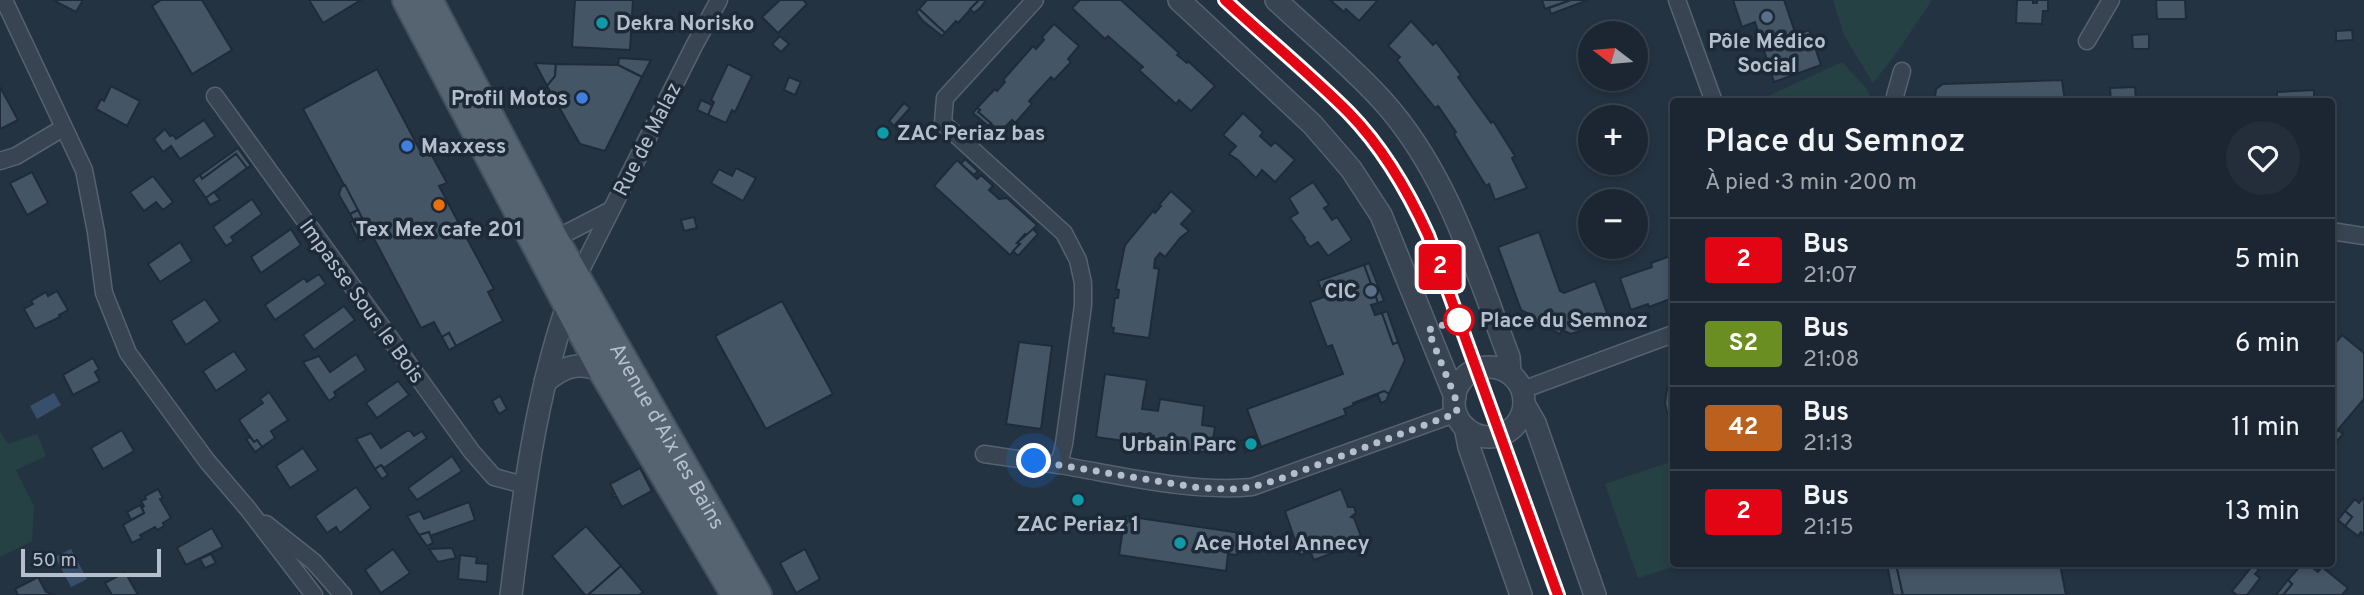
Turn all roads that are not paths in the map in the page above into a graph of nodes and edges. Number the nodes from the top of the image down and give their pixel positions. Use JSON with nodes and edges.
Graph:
{"nodes":[{"id":1,"x":4,"y":0,"type":"edge"},
{"id":2,"x":407,"y":0,"type":"edge"},
{"id":3,"x":429,"y":0,"type":"edge"},
{"id":4,"x":719,"y":0,"type":"edge"},
{"id":5,"x":1035,"y":0,"type":"edge"},
{"id":6,"x":1179,"y":0,"type":"edge"},
{"id":7,"x":1276,"y":0,"type":"edge"},
{"id":8,"x":1678,"y":0,"type":"edge"},
{"id":9,"x":2111,"y":0,"type":"edge"},
{"id":10,"x":2087,"y":41,"type":"dead end"},
{"id":11,"x":1902,"y":71,"type":"dead end"},
{"id":12,"x":215,"y":96,"type":"dead end"},
{"id":13,"x":1713,"y":98,"type":"edge"},
{"id":14,"x":1896,"y":98,"type":"edge"},
{"id":15,"x":63,"y":128,"type":"junction"},
{"id":16,"x":0,"y":161,"type":"edge"},
{"id":17,"x":611,"y":210,"type":"junction"},
{"id":18,"x":2335,"y":232,"type":"edge"},
{"id":19,"x":2364,"y":236,"type":"edge"},
{"id":20,"x":555,"y":239,"type":"junction"},
{"id":21,"x":577,"y":278,"type":"junction"},
{"id":22,"x":567,"y":306,"type":"junction"},
{"id":23,"x":1670,"y":335,"type":"edge"},
{"id":24,"x":602,"y":371,"type":"junction"},
{"id":25,"x":545,"y":382,"type":"junction"},
{"id":26,"x":1519,"y":389,"type":"junction"},
{"id":27,"x":1459,"y":412,"type":"junction"},
{"id":28,"x":984,"y":454,"type":"dead end"},
{"id":29,"x":1059,"y":465,"type":"junction"},
{"id":30,"x":524,"y":485,"type":"junction"},
{"id":31,"x":248,"y":509,"type":"junction"},
{"id":32,"x":314,"y":595,"type":"edge"},
{"id":33,"x":343,"y":595,"type":"edge"},
{"id":34,"x":511,"y":595,"type":"edge"},
{"id":35,"x":735,"y":595,"type":"edge"},
{"id":36,"x":758,"y":595,"type":"edge"},
{"id":37,"x":1521,"y":595,"type":"edge"},
{"id":38,"x":1595,"y":595,"type":"edge"}],
"edges":[{"from":1,"to":15,"type":"street"},
{"from":2,"to":22,"type":"main road","name":"Avenue d'Aix les Bains"},
{"from":3,"to":20,"type":"main road","name":"Avenue d'Aix les Bains"},
{"from":4,"to":17,"type":"street","name":"Rue de Malaz"},
{"from":5,"to":29,"type":"street"},
{"from":6,"to":27,"type":"street"},
{"from":7,"to":26,"type":"street"},
{"from":8,"to":13,"type":"street"},
{"from":9,"to":10,"type":"street"},
{"from":11,"to":14,"type":"street"},
{"from":12,"to":30,"type":"street","name":"Impasse Sous le Bois"},
{"from":15,"to":16,"type":"street"},
{"from":15,"to":31,"type":"street"},
{"from":17,"to":20,"type":"street"},
{"from":17,"to":21,"type":"street","name":"Rue de Malaz"},
{"from":18,"to":19,"type":"street"},
{"from":20,"to":21,"type":"main road","name":"Avenue d'Aix les Bains"},
{"from":21,"to":22,"type":"main road"},
{"from":21,"to":36,"type":"main road","name":"Avenue d'Aix les Bains"},
{"from":22,"to":24,"type":"main road","name":"Avenue d'Aix les Bains"},
{"from":22,"to":25,"type":"street"},
{"from":23,"to":26,"type":"street"},
{"from":24,"to":25,"type":"street"},
{"from":24,"to":35,"type":"main road","name":"Avenue d'Aix les Bains"},
{"from":25,"to":30,"type":"street"},
{"from":26,"to":27,"type":"street"},
{"from":26,"to":27,"type":"street"},
{"from":26,"to":38,"type":"street"},
{"from":27,"to":29,"type":"street"},
{"from":27,"to":37,"type":"street"},
{"from":28,"to":29,"type":"street"},
{"from":30,"to":34,"type":"street"},
{"from":31,"to":32,"type":"street"},
{"from":31,"to":33,"type":"street"}]}
